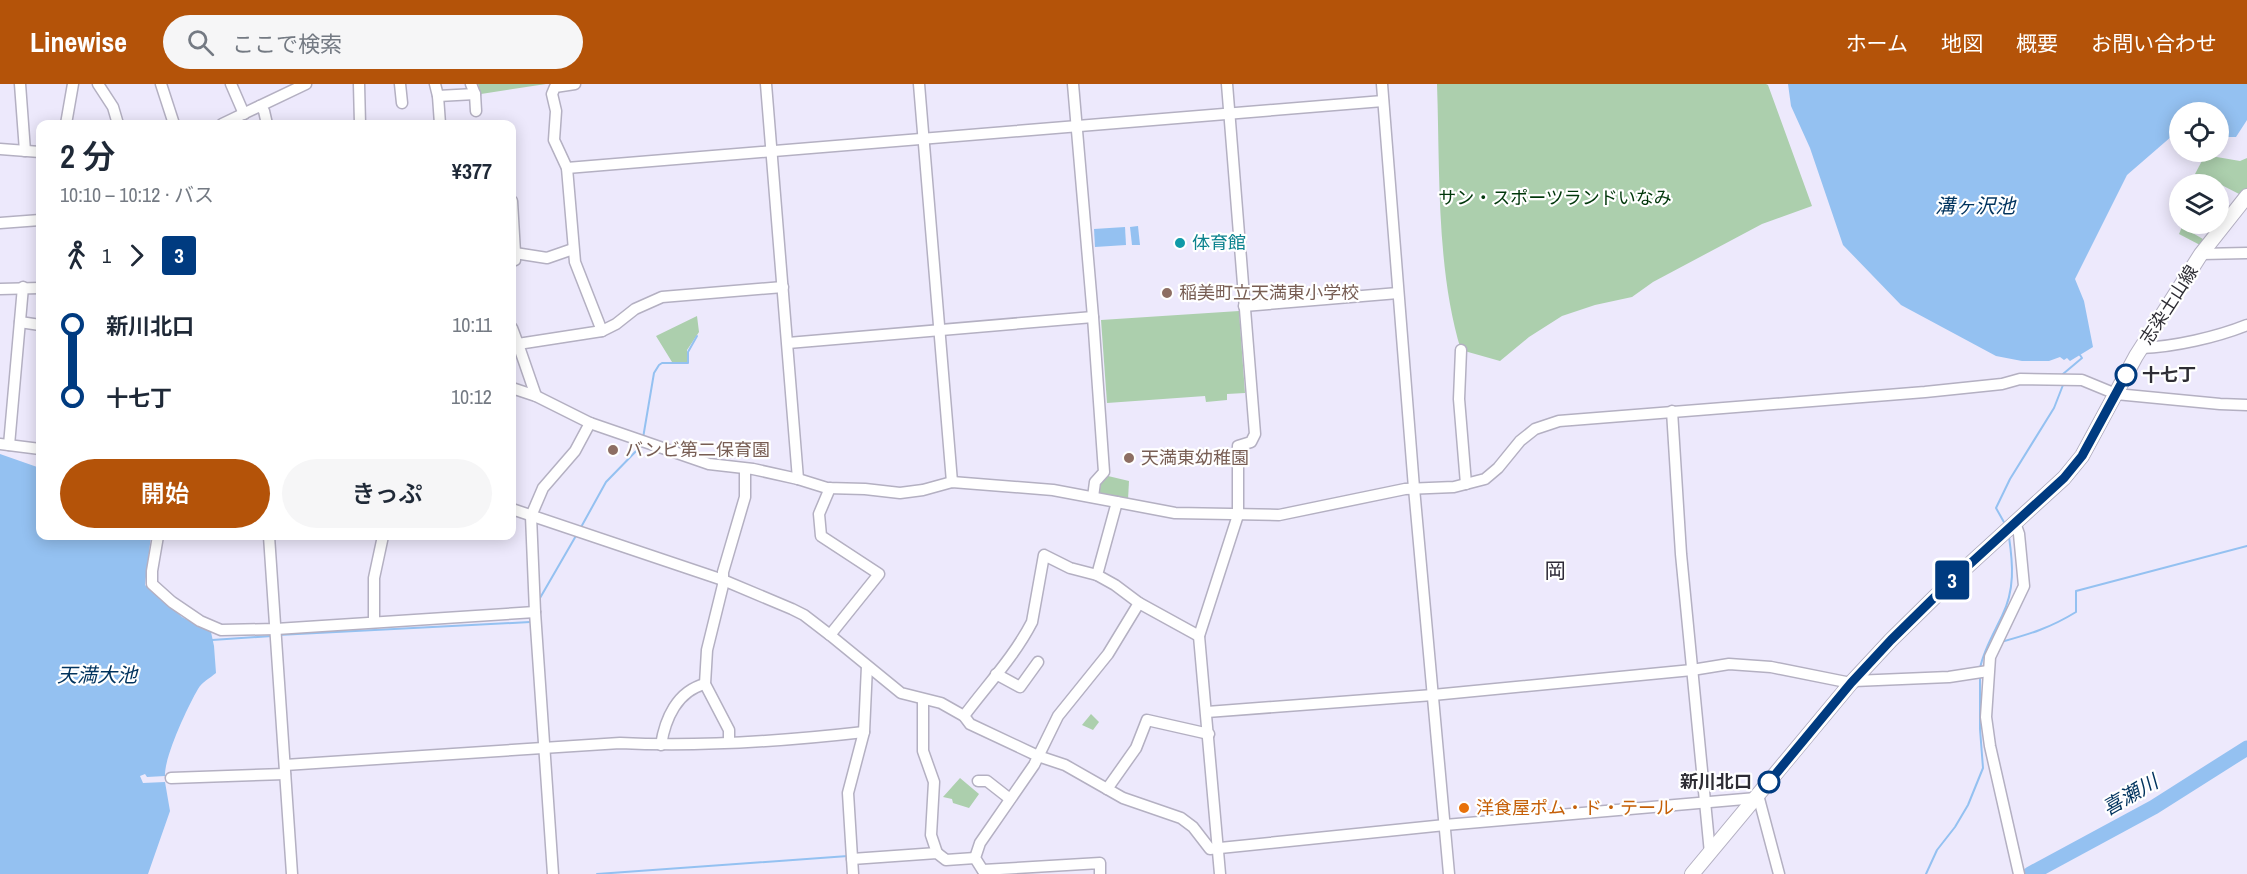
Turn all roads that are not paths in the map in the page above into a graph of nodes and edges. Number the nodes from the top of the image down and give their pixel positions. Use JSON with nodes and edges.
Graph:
{"nodes":[{"id":1,"x":20,"y":84,"type":"edge"},
{"id":2,"x":73,"y":84,"type":"edge"},
{"id":3,"x":98,"y":84,"type":"edge"},
{"id":4,"x":161,"y":84,"type":"edge"},
{"id":5,"x":231,"y":84,"type":"edge"},
{"id":6,"x":306,"y":84,"type":"edge"},
{"id":7,"x":360,"y":84,"type":"edge"},
{"id":8,"x":400,"y":84,"type":"edge"},
{"id":9,"x":435,"y":84,"type":"edge"},
{"id":10,"x":575,"y":84,"type":"edge"},
{"id":11,"x":766,"y":84,"type":"edge"},
{"id":12,"x":919,"y":84,"type":"edge"},
{"id":13,"x":1073,"y":84,"type":"edge"},
{"id":14,"x":1227,"y":84,"type":"edge"},
{"id":15,"x":1382,"y":84,"type":"edge"},
{"id":16,"x":473,"y":89,"type":"edge"},
{"id":17,"x":438,"y":96,"type":"junction"},
{"id":18,"x":1383,"y":101,"type":"junction"},
{"id":19,"x":402,"y":103,"type":"dead end"},
{"id":20,"x":260,"y":106,"type":"junction"},
{"id":21,"x":476,"y":111,"type":"dead end"},
{"id":22,"x":244,"y":114,"type":"junction"},
{"id":23,"x":1230,"y":114,"type":"junction"},
{"id":24,"x":67,"y":120,"type":"edge"},
{"id":25,"x":117,"y":120,"type":"edge"},
{"id":26,"x":173,"y":120,"type":"edge"},
{"id":27,"x":231,"y":120,"type":"edge"},
{"id":28,"x":266,"y":120,"type":"edge"},
{"id":29,"x":360,"y":120,"type":"edge"},
{"id":30,"x":440,"y":120,"type":"edge"},
{"id":31,"x":1076,"y":125,"type":"junction"},
{"id":32,"x":924,"y":138,"type":"junction"},
{"id":33,"x":0,"y":149,"type":"edge"},
{"id":34,"x":771,"y":150,"type":"junction"},
{"id":35,"x":25,"y":151,"type":"junction"},
{"id":36,"x":36,"y":152,"type":"edge"},
{"id":37,"x":567,"y":168,"type":"junction"},
{"id":38,"x":2247,"y":196,"type":"edge"},
{"id":39,"x":36,"y":220,"type":"edge"},
{"id":40,"x":0,"y":223,"type":"edge"},
{"id":41,"x":573,"y":249,"type":"junction"},
{"id":42,"x":2247,"y":253,"type":"edge"},
{"id":43,"x":2201,"y":254,"type":"junction"},
{"id":44,"x":516,"y":257,"type":"edge"},
{"id":45,"x":23,"y":287,"type":"junction"},
{"id":46,"x":783,"y":287,"type":"junction"},
{"id":47,"x":36,"y":288,"type":"edge"},
{"id":48,"x":0,"y":289,"type":"edge"},
{"id":49,"x":1398,"y":293,"type":"junction"},
{"id":50,"x":1244,"y":306,"type":"junction"},
{"id":51,"x":1093,"y":316,"type":"junction"},
{"id":52,"x":20,"y":322,"type":"junction"},
{"id":53,"x":36,"y":324,"type":"edge"},
{"id":54,"x":2247,"y":325,"type":"edge"},
{"id":55,"x":939,"y":330,"type":"junction"},
{"id":56,"x":602,"y":331,"type":"junction"},
{"id":57,"x":585,"y":335,"type":"junction"},
{"id":58,"x":516,"y":339,"type":"edge"},
{"id":59,"x":788,"y":343,"type":"junction"},
{"id":60,"x":518,"y":344,"type":"junction"},
{"id":61,"x":589,"y":348,"type":"dead end"},
{"id":62,"x":2141,"y":348,"type":"junction"},
{"id":63,"x":1461,"y":350,"type":"dead end"},
{"id":64,"x":516,"y":389,"type":"edge"},
{"id":65,"x":2116,"y":394,"type":"junction"},
{"id":66,"x":536,"y":396,"type":"junction"},
{"id":67,"x":2247,"y":405,"type":"edge"},
{"id":68,"x":1672,"y":411,"type":"junction"},
{"id":69,"x":590,"y":423,"type":"junction"},
{"id":70,"x":5,"y":444,"type":"edge"},
{"id":71,"x":36,"y":448,"type":"edge"},
{"id":72,"x":745,"y":469,"type":"junction"},
{"id":73,"x":798,"y":479,"type":"junction"},
{"id":74,"x":952,"y":482,"type":"junction"},
{"id":75,"x":1466,"y":484,"type":"junction"},
{"id":76,"x":830,"y":488,"type":"junction"},
{"id":77,"x":1414,"y":488,"type":"junction"},
{"id":78,"x":1093,"y":496,"type":"junction"},
{"id":79,"x":1117,"y":502,"type":"junction"},
{"id":80,"x":516,"y":510,"type":"edge"},
{"id":81,"x":1238,"y":515,"type":"junction"},
{"id":82,"x":531,"y":516,"type":"junction"},
{"id":83,"x":2015,"y":523,"type":"junction"},
{"id":84,"x":157,"y":540,"type":"edge"},
{"id":85,"x":269,"y":540,"type":"edge"},
{"id":86,"x":382,"y":540,"type":"edge"},
{"id":87,"x":1097,"y":575,"type":"junction"},
{"id":88,"x":723,"y":580,"type":"junction"},
{"id":89,"x":1138,"y":603,"type":"junction"},
{"id":90,"x":535,"y":612,"type":"junction"},
{"id":91,"x":374,"y":622,"type":"junction"},
{"id":92,"x":276,"y":629,"type":"junction"},
{"id":93,"x":830,"y":635,"type":"junction"},
{"id":94,"x":1200,"y":636,"type":"junction"},
{"id":95,"x":1038,"y":663,"type":"dead end"},
{"id":96,"x":867,"y":666,"type":"junction"},
{"id":97,"x":1692,"y":670,"type":"junction"},
{"id":98,"x":1982,"y":671,"type":"junction"},
{"id":99,"x":996,"y":674,"type":"junction"},
{"id":100,"x":1852,"y":682,"type":"junction"},
{"id":101,"x":705,"y":684,"type":"junction"},
{"id":102,"x":1433,"y":695,"type":"junction"},
{"id":103,"x":923,"y":700,"type":"junction"},
{"id":104,"x":1207,"y":712,"type":"junction"},
{"id":105,"x":964,"y":716,"type":"junction"},
{"id":106,"x":864,"y":732,"type":"junction"},
{"id":107,"x":1209,"y":734,"type":"junction"},
{"id":108,"x":729,"y":742,"type":"junction"},
{"id":109,"x":661,"y":745,"type":"junction"},
{"id":110,"x":543,"y":748,"type":"junction"},
{"id":111,"x":1038,"y":756,"type":"junction"},
{"id":112,"x":285,"y":769,"type":"junction"},
{"id":113,"x":171,"y":778,"type":"dead end"},
{"id":114,"x":978,"y":781,"type":"dead end"},
{"id":115,"x":1107,"y":789,"type":"junction"},
{"id":116,"x":1757,"y":796,"type":"junction"},
{"id":117,"x":1010,"y":799,"type":"junction"},
{"id":118,"x":1706,"y":801,"type":"junction"},
{"id":119,"x":1445,"y":825,"type":"junction"},
{"id":120,"x":1218,"y":847,"type":"junction"},
{"id":121,"x":937,"y":853,"type":"junction"},
{"id":122,"x":1710,"y":853,"type":"junction"},
{"id":123,"x":975,"y":858,"type":"junction"},
{"id":124,"x":852,"y":859,"type":"junction"},
{"id":125,"x":984,"y":872,"type":"edge"},
{"id":126,"x":2019,"y":872,"type":"edge"},
{"id":127,"x":292,"y":874,"type":"edge"},
{"id":128,"x":553,"y":874,"type":"edge"},
{"id":129,"x":853,"y":874,"type":"edge"},
{"id":130,"x":1100,"y":874,"type":"edge"},
{"id":131,"x":1220,"y":874,"type":"edge"},
{"id":132,"x":1449,"y":874,"type":"edge"},
{"id":133,"x":1692,"y":874,"type":"edge"},
{"id":134,"x":1779,"y":874,"type":"edge"}],
"edges":[{"from":1,"to":35,"type":"street"},
{"from":2,"to":24,"type":"street"},
{"from":3,"to":25,"type":"street"},
{"from":4,"to":26,"type":"street"},
{"from":5,"to":22,"type":"street"},
{"from":6,"to":20,"type":"street"},
{"from":7,"to":29,"type":"street"},
{"from":8,"to":19,"type":"street"},
{"from":9,"to":17,"type":"street"},
{"from":10,"to":37,"type":"street"},
{"from":11,"to":34,"type":"street"},
{"from":12,"to":32,"type":"street"},
{"from":13,"to":31,"type":"street"},
{"from":14,"to":23,"type":"street"},
{"from":15,"to":18,"type":"street"},
{"from":16,"to":17,"type":"street"},
{"from":16,"to":21,"type":"street"},
{"from":17,"to":30,"type":"street"},
{"from":18,"to":23,"type":"street"},
{"from":18,"to":49,"type":"street"},
{"from":20,"to":22,"type":"street"},
{"from":20,"to":28,"type":"street"},
{"from":22,"to":27,"type":"street"},
{"from":23,"to":31,"type":"street"},
{"from":23,"to":50,"type":"street"},
{"from":31,"to":32,"type":"street"},
{"from":31,"to":51,"type":"street"},
{"from":32,"to":34,"type":"street"},
{"from":32,"to":55,"type":"street"},
{"from":33,"to":35,"type":"street"},
{"from":34,"to":37,"type":"street"},
{"from":34,"to":46,"type":"street"},
{"from":35,"to":36,"type":"street"},
{"from":37,"to":41,"type":"street"},
{"from":38,"to":43,"type":"main road","name":"志染土山線"},
{"from":39,"to":40,"type":"street"},
{"from":41,"to":44,"type":"street"},
{"from":41,"to":56,"type":"street"},
{"from":42,"to":43,"type":"street"},
{"from":43,"to":62,"type":"main road","name":"志染土山線"},
{"from":45,"to":47,"type":"street"},
{"from":45,"to":48,"type":"street"},
{"from":45,"to":52,"type":"street"},
{"from":46,"to":56,"type":"street"},
{"from":46,"to":59,"type":"street"},
{"from":49,"to":50,"type":"street"},
{"from":49,"to":77,"type":"street"},
{"from":50,"to":81,"type":"street"},
{"from":51,"to":55,"type":"street"},
{"from":51,"to":78,"type":"street"},
{"from":52,"to":53,"type":"street"},
{"from":52,"to":70,"type":"street"},
{"from":54,"to":62,"type":"street"},
{"from":55,"to":59,"type":"street"},
{"from":55,"to":74,"type":"street"},
{"from":56,"to":57,"type":"street"},
{"from":57,"to":60,"type":"street"},
{"from":57,"to":61,"type":"street"},
{"from":58,"to":60,"type":"street"},
{"from":59,"to":73,"type":"street"},
{"from":60,"to":66,"type":"street"},
{"from":62,"to":65,"type":"main road","name":"志染土山線"},
{"from":63,"to":75,"type":"street"},
{"from":64,"to":66,"type":"street"},
{"from":65,"to":67,"type":"street"},
{"from":65,"to":68,"type":"street"},
{"from":65,"to":83,"type":"main road","name":"志染土山線"},
{"from":66,"to":69,"type":"street"},
{"from":68,"to":75,"type":"street"},
{"from":68,"to":97,"type":"street"},
{"from":69,"to":72,"type":"street"},
{"from":69,"to":82,"type":"street"},
{"from":70,"to":71,"type":"street"},
{"from":72,"to":73,"type":"street"},
{"from":72,"to":88,"type":"street"},
{"from":73,"to":76,"type":"street"},
{"from":74,"to":76,"type":"street"},
{"from":74,"to":78,"type":"street"},
{"from":75,"to":77,"type":"street"},
{"from":76,"to":93,"type":"street"},
{"from":77,"to":81,"type":"street"},
{"from":77,"to":102,"type":"street"},
{"from":78,"to":79,"type":"street"},
{"from":79,"to":81,"type":"street"},
{"from":79,"to":87,"type":"street"},
{"from":80,"to":82,"type":"street"},
{"from":81,"to":94,"type":"street"},
{"from":82,"to":88,"type":"street"},
{"from":82,"to":90,"type":"street"},
{"from":83,"to":98,"type":"street"},
{"from":83,"to":100,"type":"main road","name":"志染土山線"},
{"from":84,"to":92,"type":"street"},
{"from":85,"to":92,"type":"street"},
{"from":86,"to":91,"type":"street"},
{"from":87,"to":89,"type":"street"},
{"from":87,"to":99,"type":"street"},
{"from":88,"to":93,"type":"street"},
{"from":88,"to":101,"type":"street"},
{"from":89,"to":94,"type":"street"},
{"from":89,"to":111,"type":"street"},
{"from":90,"to":91,"type":"street"},
{"from":90,"to":110,"type":"street"},
{"from":91,"to":92,"type":"street"},
{"from":92,"to":112,"type":"street"},
{"from":93,"to":96,"type":"street"},
{"from":94,"to":104,"type":"street"},
{"from":95,"to":99,"type":"street"},
{"from":96,"to":103,"type":"street"},
{"from":96,"to":106,"type":"street"},
{"from":97,"to":100,"type":"street"},
{"from":97,"to":102,"type":"street"},
{"from":97,"to":118,"type":"street"},
{"from":98,"to":100,"type":"street"},
{"from":98,"to":126,"type":"street"},
{"from":99,"to":105,"type":"street"},
{"from":100,"to":116,"type":"main road","name":"志染土山線"},
{"from":101,"to":108,"type":"street"},
{"from":101,"to":109,"type":"street"},
{"from":102,"to":104,"type":"street"},
{"from":102,"to":119,"type":"street"},
{"from":103,"to":105,"type":"street"},
{"from":103,"to":121,"type":"street"},
{"from":104,"to":107,"type":"street"},
{"from":105,"to":111,"type":"street"},
{"from":106,"to":108,"type":"street"},
{"from":106,"to":124,"type":"street"},
{"from":107,"to":115,"type":"street"},
{"from":107,"to":120,"type":"street"},
{"from":108,"to":109,"type":"street"},
{"from":109,"to":110,"type":"street"},
{"from":110,"to":112,"type":"street"},
{"from":110,"to":128,"type":"street"},
{"from":111,"to":115,"type":"street"},
{"from":111,"to":117,"type":"street"},
{"from":112,"to":113,"type":"street"},
{"from":112,"to":127,"type":"street"},
{"from":114,"to":117,"type":"street"},
{"from":115,"to":120,"type":"street"},
{"from":116,"to":118,"type":"street"},
{"from":116,"to":122,"type":"main road","name":"志染土山線"},
{"from":116,"to":134,"type":"street"},
{"from":117,"to":123,"type":"street"},
{"from":118,"to":119,"type":"street"},
{"from":118,"to":122,"type":"street"},
{"from":119,"to":120,"type":"street"},
{"from":119,"to":132,"type":"street"},
{"from":120,"to":131,"type":"street"},
{"from":121,"to":123,"type":"street"},
{"from":121,"to":124,"type":"street"},
{"from":122,"to":133,"type":"main road","name":"志染土山線"},
{"from":123,"to":125,"type":"street"},
{"from":124,"to":129,"type":"street"},
{"from":125,"to":130,"type":"street"}]}
